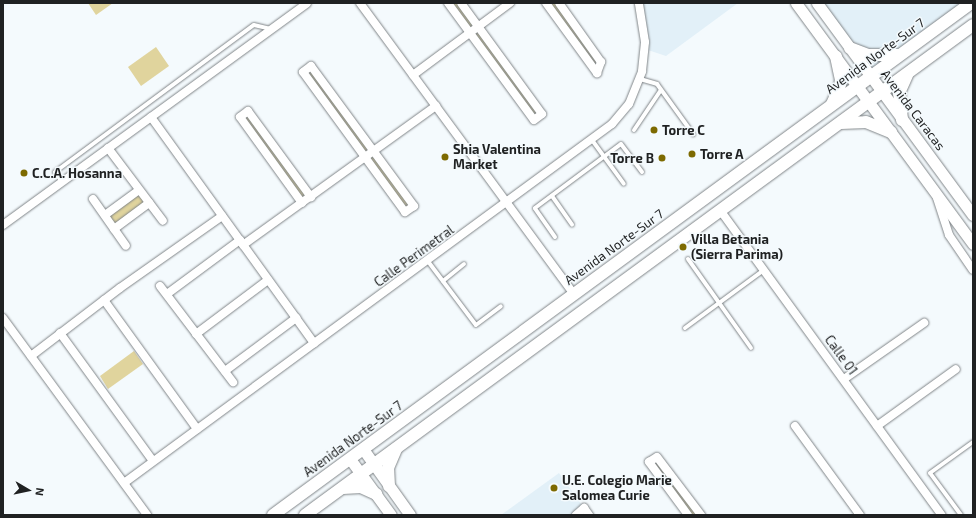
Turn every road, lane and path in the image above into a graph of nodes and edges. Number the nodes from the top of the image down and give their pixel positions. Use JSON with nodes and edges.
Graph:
{"nodes":[{"id":1,"x":307,"y":3,"type":"edge"},
{"id":2,"x":360,"y":3,"type":"edge"},
{"id":3,"x":448,"y":3,"type":"edge"},
{"id":4,"x":461,"y":3,"type":"edge"},
{"id":5,"x":510,"y":3,"type":"edge"},
{"id":6,"x":546,"y":3,"type":"edge"},
{"id":7,"x":559,"y":3,"type":"edge"},
{"id":8,"x":639,"y":3,"type":"edge"},
{"id":9,"x":796,"y":3,"type":"edge"},
{"id":10,"x":817,"y":3,"type":"edge"},
{"id":11,"x":971,"y":3,"type":"edge"},
{"id":12,"x":973,"y":25,"type":"edge"},
{"id":13,"x":478,"y":27,"type":"junction"},
{"id":14,"x":272,"y":29,"type":"junction"},
{"id":15,"x":470,"y":33,"type":"junction"},
{"id":16,"x":850,"y":48,"type":"junction"},
{"id":17,"x":900,"y":54,"type":"junction"},
{"id":18,"x":836,"y":57,"type":"junction"},
{"id":19,"x":909,"y":72,"type":"junction"},
{"id":20,"x":413,"y":75,"type":"junction"},
{"id":21,"x":870,"y":77,"type":"junction"},
{"id":22,"x":640,"y":79,"type":"junction"},
{"id":23,"x":858,"y":86,"type":"junction"},
{"id":24,"x":661,"y":90,"type":"junction"},
{"id":25,"x":882,"y":92,"type":"junction"},
{"id":26,"x":869,"y":102,"type":"junction"},
{"id":27,"x":436,"y":106,"type":"junction"},
{"id":28,"x":830,"y":106,"type":"junction"},
{"id":29,"x":151,"y":117,"type":"junction"},
{"id":30,"x":902,"y":120,"type":"junction"},
{"id":31,"x":838,"y":124,"type":"junction"},
{"id":32,"x":634,"y":130,"type":"dead end"},
{"id":33,"x":891,"y":132,"type":"junction"},
{"id":34,"x":693,"y":134,"type":"dead end"},
{"id":35,"x":592,"y":140,"type":"junction"},
{"id":36,"x":108,"y":148,"type":"junction"},
{"id":37,"x":374,"y":151,"type":"junction"},
{"id":38,"x":604,"y":156,"type":"junction"},
{"id":39,"x":365,"y":158,"type":"junction"},
{"id":40,"x":642,"y":172,"type":"dead end"},
{"id":41,"x":62,"y":182,"type":"junction"},
{"id":42,"x":624,"y":184,"type":"dead end"},
{"id":43,"x":139,"y":190,"type":"junction"},
{"id":44,"x":936,"y":194,"type":"junction"},
{"id":45,"x":552,"y":196,"type":"junction"},
{"id":46,"x":310,"y":197,"type":"junction"},
{"id":47,"x":93,"y":199,"type":"dead end"},
{"id":48,"x":302,"y":203,"type":"junction"},
{"id":49,"x":507,"y":203,"type":"junction"},
{"id":50,"x":149,"y":204,"type":"junction"},
{"id":51,"x":720,"y":210,"type":"junction"},
{"id":52,"x":973,"y":215,"type":"edge"},
{"id":53,"x":105,"y":216,"type":"junction"},
{"id":54,"x":222,"y":216,"type":"junction"},
{"id":55,"x":163,"y":222,"type":"dead end"},
{"id":56,"x":3,"y":225,"type":"edge"},
{"id":57,"x":572,"y":225,"type":"dead end"},
{"id":58,"x":114,"y":229,"type":"junction"},
{"id":59,"x":556,"y":237,"type":"dead end"},
{"id":60,"x":242,"y":243,"type":"junction"},
{"id":61,"x":973,"y":244,"type":"edge"},
{"id":62,"x":126,"y":246,"type":"dead end"},
{"id":63,"x":688,"y":259,"type":"dead end"},
{"id":64,"x":427,"y":260,"type":"junction"},
{"id":65,"x":464,"y":264,"type":"dead end"},
{"id":66,"x":764,"y":270,"type":"junction"},
{"id":67,"x":973,"y":270,"type":"edge"},
{"id":68,"x":268,"y":280,"type":"junction"},
{"id":69,"x":443,"y":281,"type":"junction"},
{"id":70,"x":160,"y":286,"type":"dead end"},
{"id":71,"x":167,"y":294,"type":"junction"},
{"id":72,"x":574,"y":294,"type":"junction"},
{"id":73,"x":104,"y":300,"type":"junction"},
{"id":74,"x":719,"y":303,"type":"junction"},
{"id":75,"x":501,"y":306,"type":"dead end"},
{"id":76,"x":296,"y":318,"type":"junction"},
{"id":77,"x":4,"y":322,"type":"edge"},
{"id":78,"x":924,"y":322,"type":"dead end"},
{"id":79,"x":685,"y":328,"type":"dead end"},
{"id":80,"x":60,"y":333,"type":"junction"},
{"id":81,"x":196,"y":334,"type":"junction"},
{"id":82,"x":314,"y":343,"type":"junction"},
{"id":83,"x":751,"y":348,"type":"dead end"},
{"id":84,"x":30,"y":356,"type":"junction"},
{"id":85,"x":956,"y":369,"type":"dead end"},
{"id":86,"x":225,"y":372,"type":"junction"},
{"id":87,"x":844,"y":379,"type":"junction"},
{"id":88,"x":233,"y":382,"type":"dead end"},
{"id":89,"x":795,"y":426,"type":"dead end"},
{"id":90,"x":877,"y":426,"type":"junction"},
{"id":91,"x":197,"y":429,"type":"junction"},
{"id":92,"x":973,"y":442,"type":"edge"},
{"id":93,"x":398,"y":447,"type":"junction"},
{"id":94,"x":363,"y":449,"type":"junction"},
{"id":95,"x":350,"y":459,"type":"junction"},
{"id":96,"x":153,"y":462,"type":"junction"},
{"id":97,"x":374,"y":464,"type":"junction"},
{"id":98,"x":361,"y":474,"type":"junction"},
{"id":99,"x":124,"y":483,"type":"junction"},
{"id":100,"x":389,"y":486,"type":"junction"},
{"id":101,"x":342,"y":488,"type":"junction"},
{"id":102,"x":376,"y":494,"type":"junction"},
{"id":103,"x":147,"y":515,"type":"edge"},
{"id":104,"x":273,"y":515,"type":"edge"},
{"id":105,"x":305,"y":515,"type":"edge"},
{"id":106,"x":391,"y":515,"type":"edge"},
{"id":107,"x":410,"y":515,"type":"edge"},
{"id":108,"x":576,"y":515,"type":"edge"},
{"id":109,"x":589,"y":515,"type":"edge"},
{"id":110,"x":688,"y":515,"type":"edge"},
{"id":111,"x":700,"y":515,"type":"edge"},
{"id":112,"x":860,"y":515,"type":"edge"},
{"id":113,"x":940,"y":515,"type":"edge"},
{"id":114,"x":961,"y":515,"type":"edge"}],
"edges":[{"from":1,"to":14,"type":"street"},
{"from":2,"to":20,"type":"street"},
{"from":3,"to":15,"type":"street"},
{"from":4,"to":13,"type":"street"},
{"from":5,"to":13,"type":"street"},
{"from":6,"to":7,"type":"street"},
{"from":8,"to":22,"type":"street","name":"Calle Perimetral"},
{"from":9,"to":18,"type":"street"},
{"from":10,"to":16,"type":"street","name":"Avenida Caracas"},
{"from":11,"to":17,"type":"main road","name":"Avenida Norte-Sur 7"},
{"from":12,"to":19,"type":"main road"},
{"from":13,"to":15,"type":"street"},
{"from":13,"to":15,"type":"street"},
{"from":14,"to":29,"type":"street"},
{"from":14,"to":41,"type":"lane"},
{"from":15,"to":20,"type":"street"},
{"from":16,"to":17,"type":"main road"},
{"from":16,"to":21,"type":"street","name":"Avenida Caracas"},
{"from":17,"to":21,"type":"main road","name":"Avenida Norte-Sur 7"},
{"from":18,"to":23,"type":"street"},
{"from":18,"to":28,"type":"main road"},
{"from":19,"to":25,"type":"main road"},
{"from":19,"to":30,"type":"main road"},
{"from":20,"to":27,"type":"street"},
{"from":21,"to":23,"type":"main road","name":"Avenida Norte-Sur 7"},
{"from":21,"to":25,"type":"street","name":"Avenida Caracas"},
{"from":22,"to":24,"type":"lane"},
{"from":22,"to":35,"type":"street","name":"Calle Perimetral"},
{"from":23,"to":26,"type":"street"},
{"from":23,"to":28,"type":"main road","name":"Avenida Norte-Sur 7"},
{"from":24,"to":32,"type":"lane"},
{"from":24,"to":34,"type":"lane"},
{"from":25,"to":26,"type":"main road"},
{"from":25,"to":30,"type":"street","name":"Avenida Caracas"},
{"from":26,"to":31,"type":"main road"},
{"from":26,"to":33,"type":"street"},
{"from":27,"to":37,"type":"street"},
{"from":27,"to":49,"type":"street"},
{"from":28,"to":72,"type":"main road","name":"Avenida Norte-Sur 7"},
{"from":29,"to":36,"type":"street"},
{"from":29,"to":54,"type":"street"},
{"from":30,"to":52,"type":"street","name":"Avenida Caracas"},
{"from":31,"to":33,"type":"main road"},
{"from":31,"to":51,"type":"main road"},
{"from":33,"to":44,"type":"street"},
{"from":35,"to":38,"type":"lane"},
{"from":35,"to":49,"type":"street","name":"Calle Perimetral"},
{"from":36,"to":41,"type":"street"},
{"from":36,"to":43,"type":"street"},
{"from":37,"to":39,"type":"street"},
{"from":37,"to":39,"type":"street"},
{"from":37,"to":39,"type":"street"},
{"from":38,"to":40,"type":"lane"},
{"from":38,"to":42,"type":"lane"},
{"from":38,"to":45,"type":"lane"},
{"from":39,"to":46,"type":"street"},
{"from":41,"to":56,"type":"street"},
{"from":43,"to":50,"type":"street"},
{"from":43,"to":53,"type":"street"},
{"from":44,"to":61,"type":"street"},
{"from":44,"to":67,"type":"street"},
{"from":45,"to":57,"type":"lane"},
{"from":45,"to":59,"type":"lane"},
{"from":46,"to":48,"type":"street"},
{"from":46,"to":48,"type":"street"},
{"from":47,"to":53,"type":"street"},
{"from":48,"to":60,"type":"street"},
{"from":49,"to":64,"type":"street","name":"Calle Perimetral"},
{"from":49,"to":72,"type":"street"},
{"from":50,"to":55,"type":"street"},
{"from":50,"to":58,"type":"street"},
{"from":51,"to":66,"type":"street","name":"Calle 01"},
{"from":51,"to":93,"type":"main road"},
{"from":53,"to":58,"type":"street"},
{"from":54,"to":60,"type":"street"},
{"from":54,"to":73,"type":"street"},
{"from":58,"to":62,"type":"street"},
{"from":60,"to":68,"type":"street"},
{"from":60,"to":71,"type":"street"},
{"from":63,"to":74,"type":"lane"},
{"from":64,"to":69,"type":"lane"},
{"from":64,"to":82,"type":"street","name":"Calle Perimetral"},
{"from":65,"to":69,"type":"lane"},
{"from":66,"to":74,"type":"lane"},
{"from":66,"to":87,"type":"street","name":"Calle 01"},
{"from":68,"to":76,"type":"street"},
{"from":68,"to":81,"type":"street"},
{"from":69,"to":75,"type":"lane"},
{"from":70,"to":71,"type":"street"},
{"from":71,"to":81,"type":"street"},
{"from":72,"to":94,"type":"main road","name":"Avenida Norte-Sur 7"},
{"from":73,"to":80,"type":"street"},
{"from":73,"to":91,"type":"street"},
{"from":74,"to":79,"type":"lane"},
{"from":74,"to":83,"type":"lane"},
{"from":76,"to":82,"type":"street"},
{"from":76,"to":86,"type":"street"},
{"from":77,"to":84,"type":"street"},
{"from":78,"to":87,"type":"street"},
{"from":80,"to":84,"type":"street"},
{"from":80,"to":96,"type":"street"},
{"from":81,"to":86,"type":"street"},
{"from":82,"to":91,"type":"street","name":"Calle Perimetral"},
{"from":84,"to":99,"type":"street"},
{"from":85,"to":90,"type":"street"},
{"from":86,"to":88,"type":"street"},
{"from":87,"to":90,"type":"street","name":"Calle 01"},
{"from":89,"to":112,"type":"street"},
{"from":90,"to":113,"type":"street","name":"Calle 01"},
{"from":91,"to":96,"type":"street","name":"Calle Perimetral"},
{"from":92,"to":114,"type":"lane"},
{"from":93,"to":97,"type":"main road"},
{"from":93,"to":100,"type":"main road"},
{"from":94,"to":95,"type":"main road","name":"Avenida Norte-Sur 7"},
{"from":94,"to":97,"type":"street"},
{"from":95,"to":98,"type":"street"},
{"from":95,"to":104,"type":"main road","name":"Avenida Norte-Sur 7"},
{"from":96,"to":99,"type":"street","name":"Calle Perimetral"},
{"from":97,"to":98,"type":"main road"},
{"from":97,"to":100,"type":"street"},
{"from":98,"to":101,"type":"main road"},
{"from":98,"to":102,"type":"street"},
{"from":99,"to":103,"type":"street"},
{"from":100,"to":107,"type":"street"},
{"from":101,"to":102,"type":"main road"},
{"from":101,"to":105,"type":"main road"},
{"from":102,"to":106,"type":"street"},
{"from":108,"to":109,"type":"street"},
{"from":110,"to":111,"type":"street"}]}
